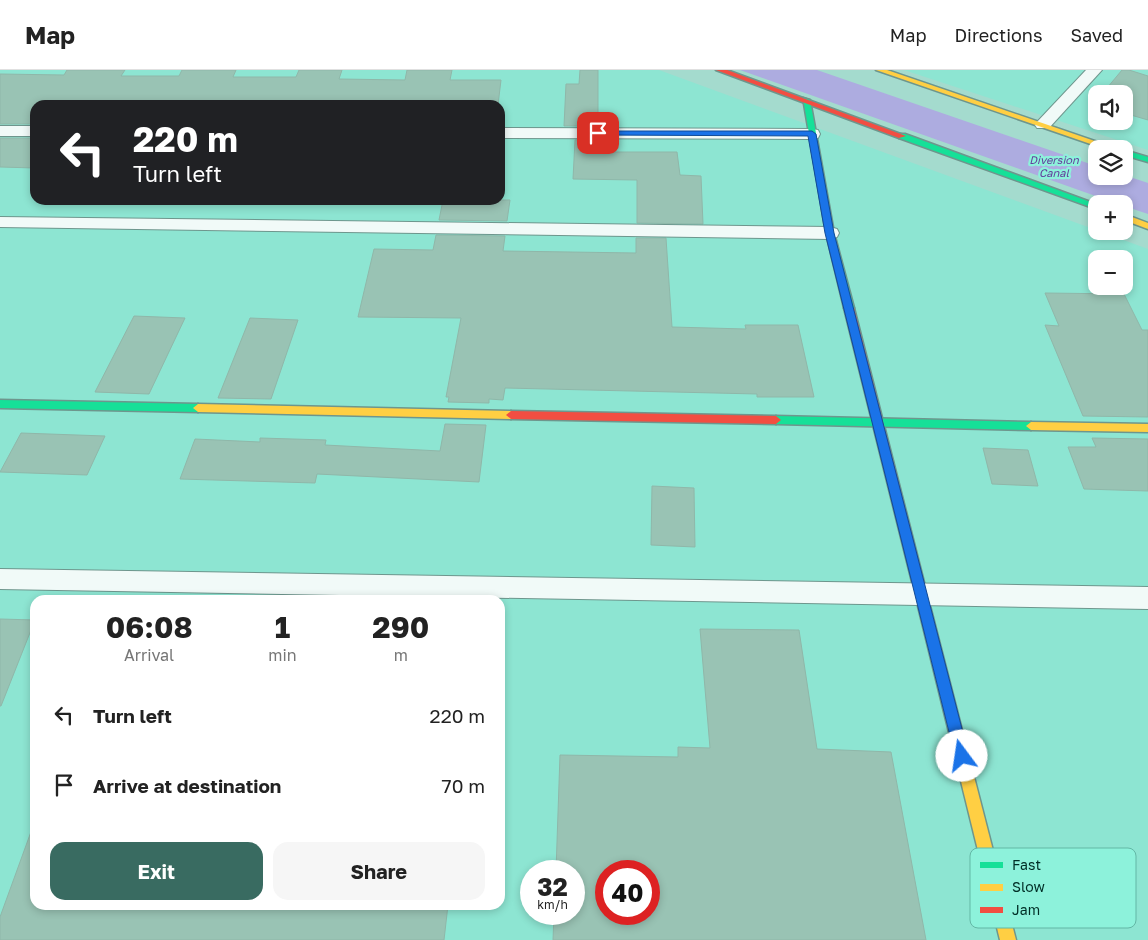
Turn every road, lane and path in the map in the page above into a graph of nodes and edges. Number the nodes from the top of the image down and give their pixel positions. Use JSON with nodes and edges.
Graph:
{"nodes":[{"id":1,"x":720,"y":70,"type":"edge"},
{"id":2,"x":880,"y":70,"type":"edge"},
{"id":3,"x":1094,"y":70,"type":"edge"},
{"id":4,"x":806,"y":100,"type":"junction"},
{"id":5,"x":1043,"y":125,"type":"junction"},
{"id":6,"x":0,"y":131,"type":"edge"},
{"id":7,"x":30,"y":131,"type":"edge"},
{"id":8,"x":505,"y":133,"type":"edge"},
{"id":9,"x":812,"y":134,"type":"junction"},
{"id":10,"x":1088,"y":140,"type":"edge"},
{"id":11,"x":1133,"y":155,"type":"edge"},
{"id":12,"x":1148,"y":160,"type":"edge"},
{"id":13,"x":1088,"y":204,"type":"edge"},
{"id":14,"x":1133,"y":220,"type":"edge"},
{"id":15,"x":0,"y":222,"type":"edge"},
{"id":16,"x":1148,"y":226,"type":"edge"},
{"id":17,"x":830,"y":233,"type":"junction"},
{"id":18,"x":0,"y":404,"type":"edge"},
{"id":19,"x":877,"y":422,"type":"junction"},
{"id":20,"x":1148,"y":428,"type":"edge"},
{"id":21,"x":0,"y":580,"type":"edge"},
{"id":22,"x":921,"y":595,"type":"junction"},
{"id":23,"x":1148,"y":598,"type":"edge"},
{"id":24,"x":985,"y":848,"type":"edge"}],
"edges":[{"from":1,"to":4,"type":"street"},
{"from":2,"to":5,"type":"street"},
{"from":3,"to":5,"type":"street"},
{"from":4,"to":9,"type":"street"},
{"from":4,"to":13,"type":"street"},
{"from":5,"to":10,"type":"street"},
{"from":6,"to":7,"type":"street"},
{"from":8,"to":9,"type":"street"},
{"from":9,"to":17,"type":"street"},
{"from":11,"to":12,"type":"street"},
{"from":14,"to":16,"type":"street"},
{"from":15,"to":17,"type":"street"},
{"from":17,"to":19,"type":"street"},
{"from":18,"to":19,"type":"street"},
{"from":19,"to":20,"type":"street"},
{"from":19,"to":22,"type":"street"},
{"from":21,"to":22,"type":"street"},
{"from":22,"to":23,"type":"street"},
{"from":22,"to":24,"type":"street"}]}
